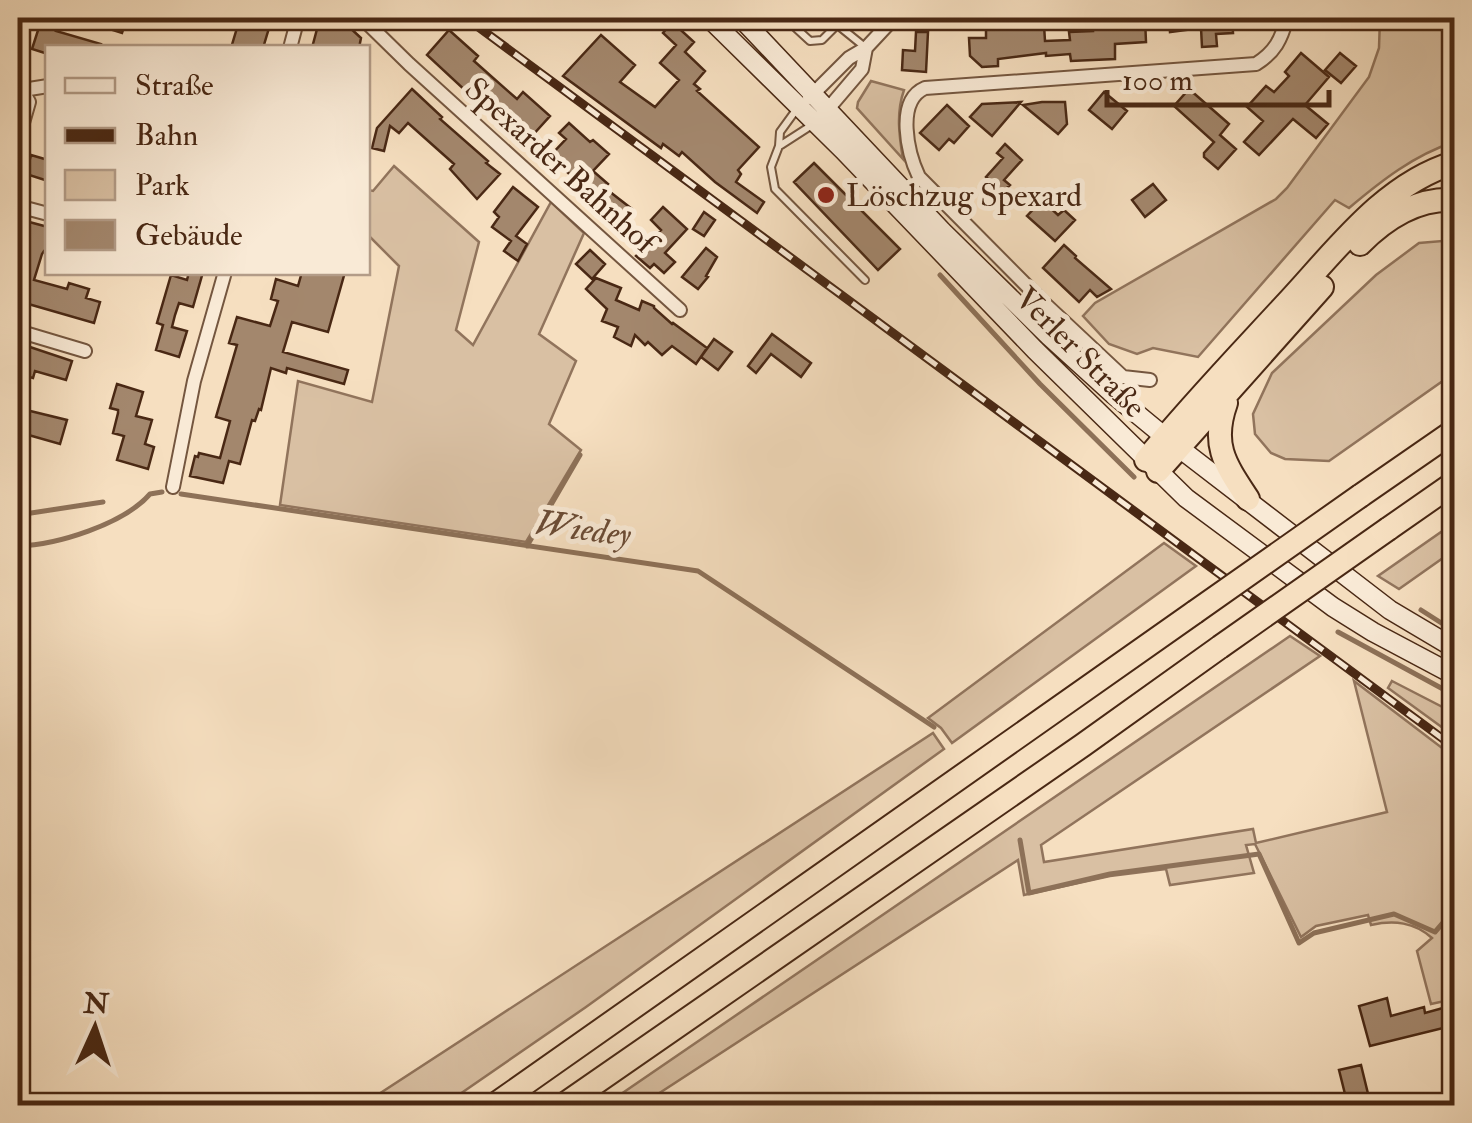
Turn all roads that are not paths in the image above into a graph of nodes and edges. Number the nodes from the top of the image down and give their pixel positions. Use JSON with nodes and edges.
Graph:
{"nodes":[{"id":1,"x":298,"y":18,"type":"edge"},
{"id":2,"x":362,"y":18,"type":"edge"},
{"id":3,"x":710,"y":18,"type":"edge"},
{"id":4,"x":741,"y":18,"type":"edge"},
{"id":5,"x":785,"y":18,"type":"edge"},
{"id":6,"x":829,"y":18,"type":"edge"},
{"id":7,"x":894,"y":18,"type":"edge"},
{"id":8,"x":1287,"y":18,"type":"edge"},
{"id":9,"x":837,"y":25,"type":"junction"},
{"id":10,"x":291,"y":45,"type":"edge"},
{"id":11,"x":866,"y":48,"type":"junction"},
{"id":12,"x":20,"y":86,"type":"edge"},
{"id":13,"x":807,"y":100,"type":"junction"},
{"id":14,"x":822,"y":116,"type":"junction"},
{"id":15,"x":18,"y":140,"type":"edge"},
{"id":16,"x":780,"y":146,"type":"junction"},
{"id":17,"x":1454,"y":163,"type":"edge"},
{"id":18,"x":1454,"y":200,"type":"edge"},
{"id":19,"x":18,"y":206,"type":"edge"},
{"id":20,"x":45,"y":213,"type":"edge"},
{"id":21,"x":224,"y":275,"type":"edge"},
{"id":22,"x":865,"y":280,"type":"dead end"},
{"id":23,"x":680,"y":310,"type":"dead end"},
{"id":24,"x":18,"y":332,"type":"edge"},
{"id":25,"x":85,"y":351,"type":"dead end"},
{"id":26,"x":1150,"y":380,"type":"dead end"},
{"id":27,"x":1228,"y":395,"type":"junction"},
{"id":28,"x":1454,"y":411,"type":"edge"},
{"id":29,"x":1454,"y":430,"type":"edge"},
{"id":30,"x":1172,"y":443,"type":"junction"},
{"id":31,"x":1417,"y":457,"type":"junction"},
{"id":32,"x":1152,"y":465,"type":"junction"},
{"id":33,"x":1454,"y":485,"type":"edge"},
{"id":34,"x":173,"y":487,"type":"dead end"},
{"id":35,"x":1248,"y":499,"type":"junction"},
{"id":36,"x":1454,"y":648,"type":"edge"},
{"id":37,"x":1454,"y":675,"type":"edge"},
{"id":38,"x":493,"y":1106,"type":"edge"},
{"id":39,"x":562,"y":1106,"type":"edge"}],
"edges":[{"from":1,"to":10,"type":"street"},
{"from":2,"to":23,"type":"street","name":"Spexarder Bahnhof"},
{"from":3,"to":13,"type":"main road","name":"Verler Straße"},
{"from":4,"to":13,"type":"main road","name":"Verler Straße"},
{"from":5,"to":9,"type":"lane"},
{"from":6,"to":9,"type":"lane"},
{"from":7,"to":11,"type":"street"},
{"from":8,"to":26,"type":"street"},
{"from":9,"to":11,"type":"lane"},
{"from":11,"to":13,"type":"street"},
{"from":11,"to":14,"type":"street"},
{"from":12,"to":15,"type":"street"},
{"from":13,"to":14,"type":"main road","name":"Verler Straße"},
{"from":13,"to":16,"type":"lane"},
{"from":14,"to":16,"type":"lane"},
{"from":14,"to":30,"type":"main road","name":"Verler Straße"},
{"from":14,"to":32,"type":"main road","name":"Verler Straße"},
{"from":16,"to":22,"type":"lane"},
{"from":17,"to":30,"type":"highway"},
{"from":18,"to":27,"type":"highway"},
{"from":19,"to":20,"type":"street"},
{"from":21,"to":34,"type":"street"},
{"from":24,"to":25,"type":"street"},
{"from":27,"to":30,"type":"highway"},
{"from":27,"to":35,"type":"highway"},
{"from":28,"to":31,"type":"highway"},
{"from":29,"to":31,"type":"highway"},
{"from":30,"to":32,"type":"highway"},
{"from":30,"to":35,"type":"main road","name":"Verler Straße"},
{"from":31,"to":38,"type":"highway","bridge":true},
{"from":32,"to":37,"type":"main road","name":"Verler Straße"},
{"from":33,"to":39,"type":"highway","bridge":true},
{"from":35,"to":36,"type":"main road","name":"Verler Straße"}]}
